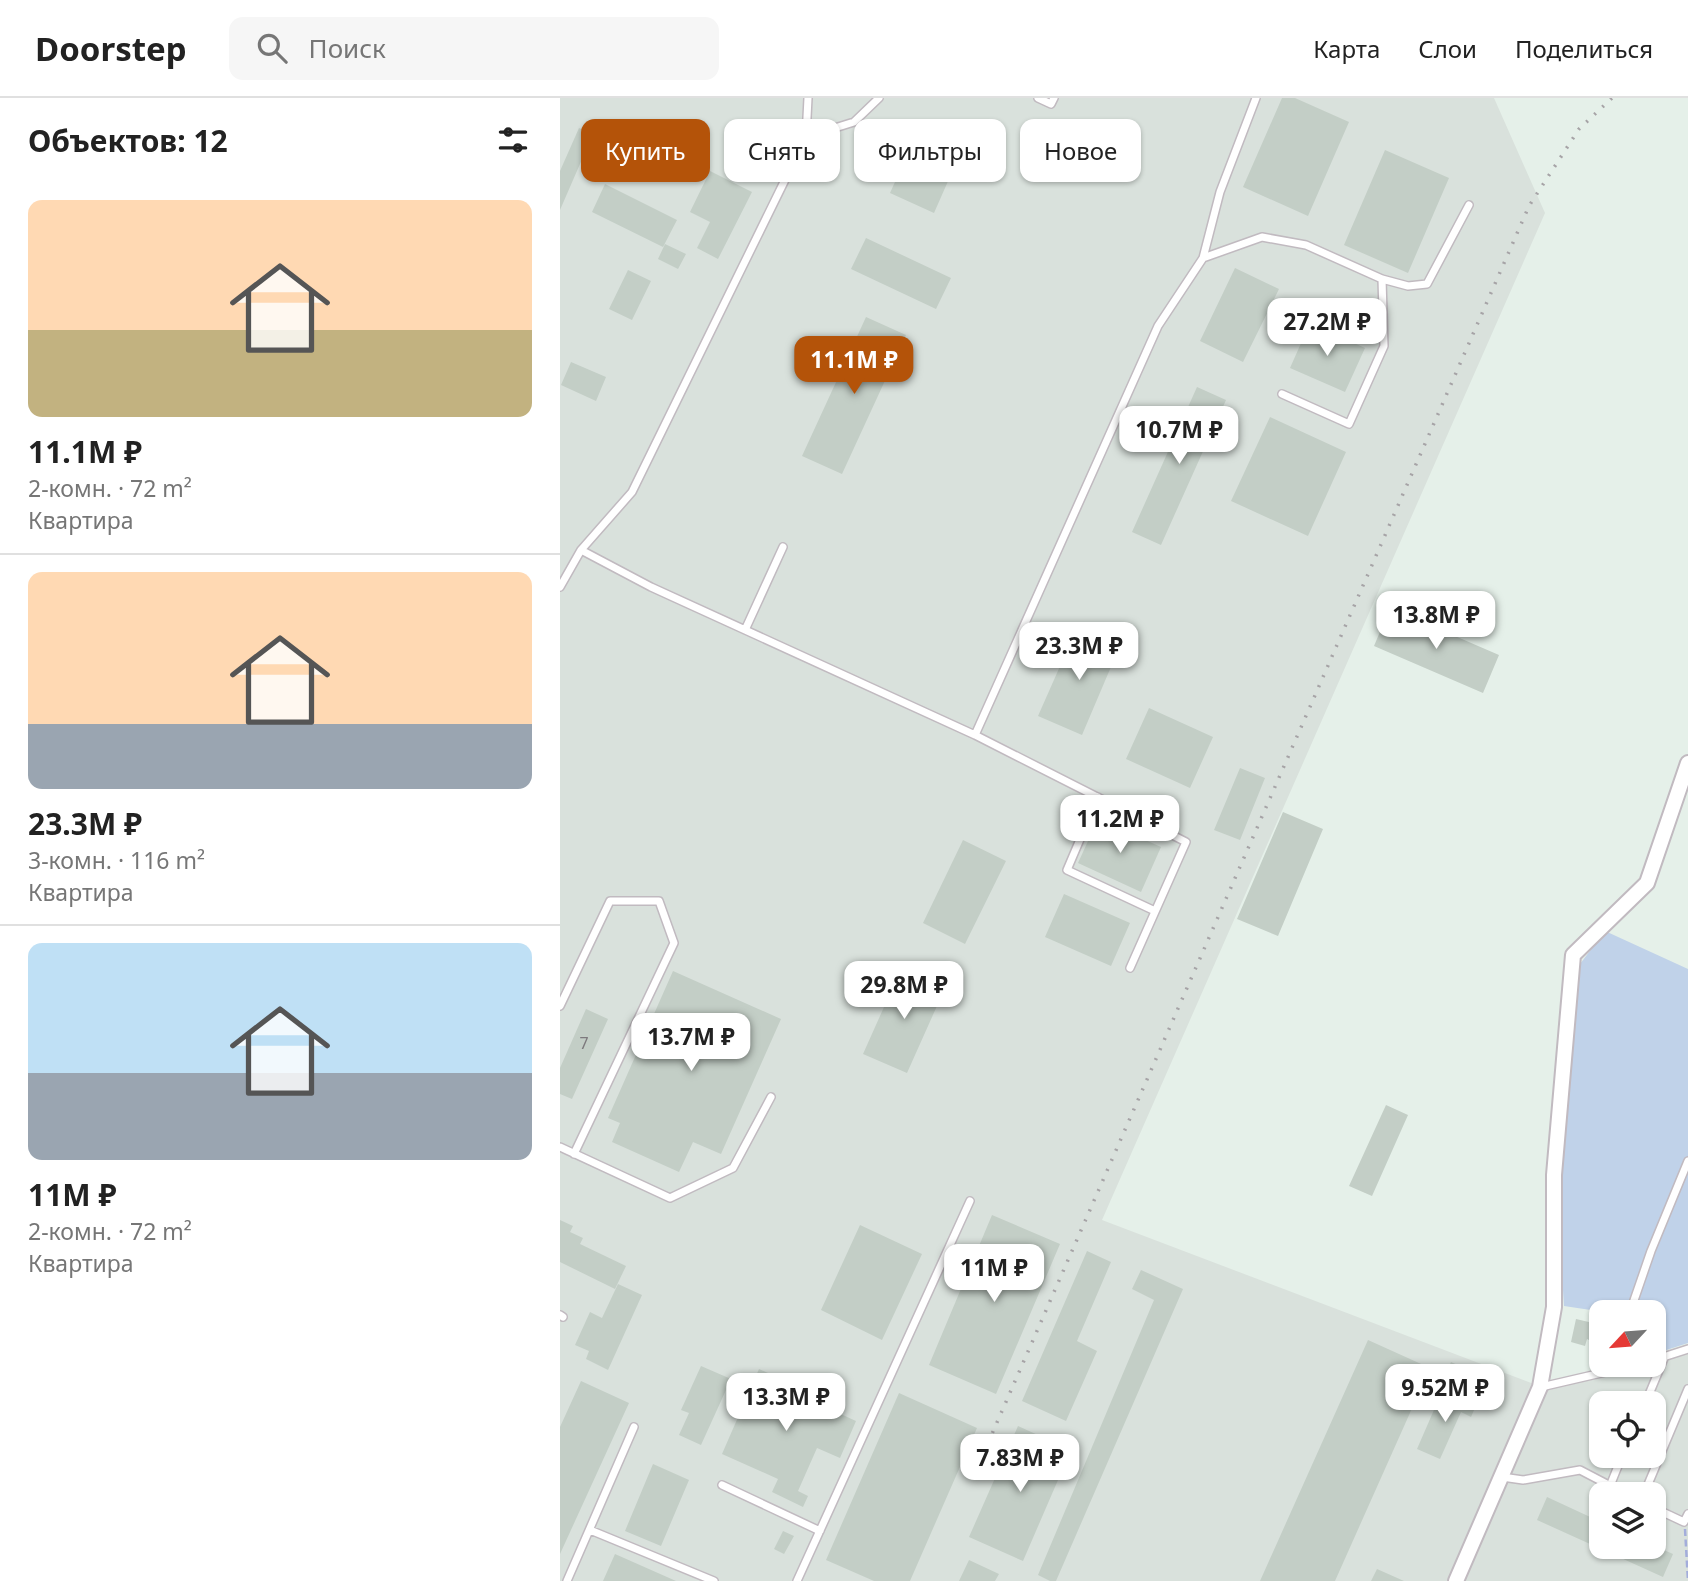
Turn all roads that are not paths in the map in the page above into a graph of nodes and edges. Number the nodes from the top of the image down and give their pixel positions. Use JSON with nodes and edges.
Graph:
{"nodes":[{"id":1,"x":808,"y":98,"type":"edge"},
{"id":2,"x":879,"y":98,"type":"edge"},
{"id":3,"x":1038,"y":98,"type":"edge"},
{"id":4,"x":1054,"y":98,"type":"edge"},
{"id":5,"x":1256,"y":98,"type":"edge"},
{"id":6,"x":807,"y":119,"type":"edge"},
{"id":7,"x":840,"y":126,"type":"edge"},
{"id":8,"x":784,"y":182,"type":"edge"},
{"id":9,"x":1469,"y":205,"type":"dead end"},
{"id":10,"x":1203,"y":258,"type":"junction"},
{"id":11,"x":1382,"y":279,"type":"junction"},
{"id":12,"x":1282,"y":394,"type":"dead end"},
{"id":13,"x":783,"y":547,"type":"dead end"},
{"id":14,"x":581,"y":550,"type":"junction"},
{"id":15,"x":560,"y":587,"type":"edge"},
{"id":16,"x":745,"y":630,"type":"junction"},
{"id":17,"x":975,"y":735,"type":"junction"},
{"id":18,"x":1688,"y":764,"type":"edge"},
{"id":19,"x":1098,"y":797,"type":"junction"},
{"id":20,"x":1155,"y":911,"type":"junction"},
{"id":21,"x":1130,"y":968,"type":"dead end"},
{"id":22,"x":560,"y":1006,"type":"edge"},
{"id":23,"x":771,"y":1097,"type":"dead end"},
{"id":24,"x":560,"y":1147,"type":"edge"},
{"id":25,"x":574,"y":1154,"type":"junction"},
{"id":26,"x":1688,"y":1161,"type":"edge"},
{"id":27,"x":970,"y":1201,"type":"dead end"},
{"id":28,"x":1634,"y":1300,"type":"edge"},
{"id":29,"x":1688,"y":1349,"type":"edge"},
{"id":30,"x":1666,"y":1356,"type":"edge"},
{"id":31,"x":1589,"y":1375,"type":"edge"},
{"id":32,"x":1540,"y":1387,"type":"junction"},
{"id":33,"x":1688,"y":1389,"type":"edge"},
{"id":34,"x":634,"y":1427,"type":"dead end"},
{"id":35,"x":1502,"y":1477,"type":"junction"},
{"id":36,"x":1602,"y":1482,"type":"edge"},
{"id":37,"x":1649,"y":1482,"type":"edge"},
{"id":38,"x":722,"y":1485,"type":"dead end"},
{"id":39,"x":1666,"y":1514,"type":"edge"},
{"id":40,"x":1688,"y":1514,"type":"edge"},
{"id":41,"x":590,"y":1530,"type":"junction"},
{"id":42,"x":820,"y":1531,"type":"junction"},
{"id":43,"x":567,"y":1581,"type":"edge"},
{"id":44,"x":714,"y":1581,"type":"edge"},
{"id":45,"x":797,"y":1581,"type":"edge"},
{"id":46,"x":1456,"y":1581,"type":"edge"}],
"edges":[{"from":1,"to":6,"type":"lane"},
{"from":2,"to":7,"type":"lane"},
{"from":3,"to":4,"type":"lane"},
{"from":5,"to":10,"type":"lane"},
{"from":8,"to":14,"type":"lane"},
{"from":9,"to":11,"type":"lane"},
{"from":10,"to":11,"type":"lane"},
{"from":10,"to":17,"type":"lane"},
{"from":11,"to":12,"type":"lane"},
{"from":13,"to":16,"type":"lane"},
{"from":14,"to":15,"type":"lane"},
{"from":14,"to":16,"type":"lane"},
{"from":16,"to":17,"type":"lane"},
{"from":17,"to":19,"type":"lane"},
{"from":18,"to":32,"type":"street"},
{"from":19,"to":20,"type":"lane"},
{"from":19,"to":20,"type":"lane"},
{"from":20,"to":21,"type":"lane"},
{"from":22,"to":25,"type":"lane"},
{"from":23,"to":25,"type":"lane"},
{"from":24,"to":25,"type":"lane"},
{"from":26,"to":28,"type":"lane"},
{"from":27,"to":42,"type":"lane"},
{"from":29,"to":30,"type":"lane"},
{"from":31,"to":32,"type":"lane"},
{"from":32,"to":35,"type":"street"},
{"from":33,"to":37,"type":"lane"},
{"from":34,"to":41,"type":"lane"},
{"from":35,"to":36,"type":"lane"},
{"from":35,"to":46,"type":"street"},
{"from":38,"to":42,"type":"lane"},
{"from":39,"to":40,"type":"lane"},
{"from":41,"to":43,"type":"lane"},
{"from":41,"to":44,"type":"lane"},
{"from":42,"to":45,"type":"lane"}]}
